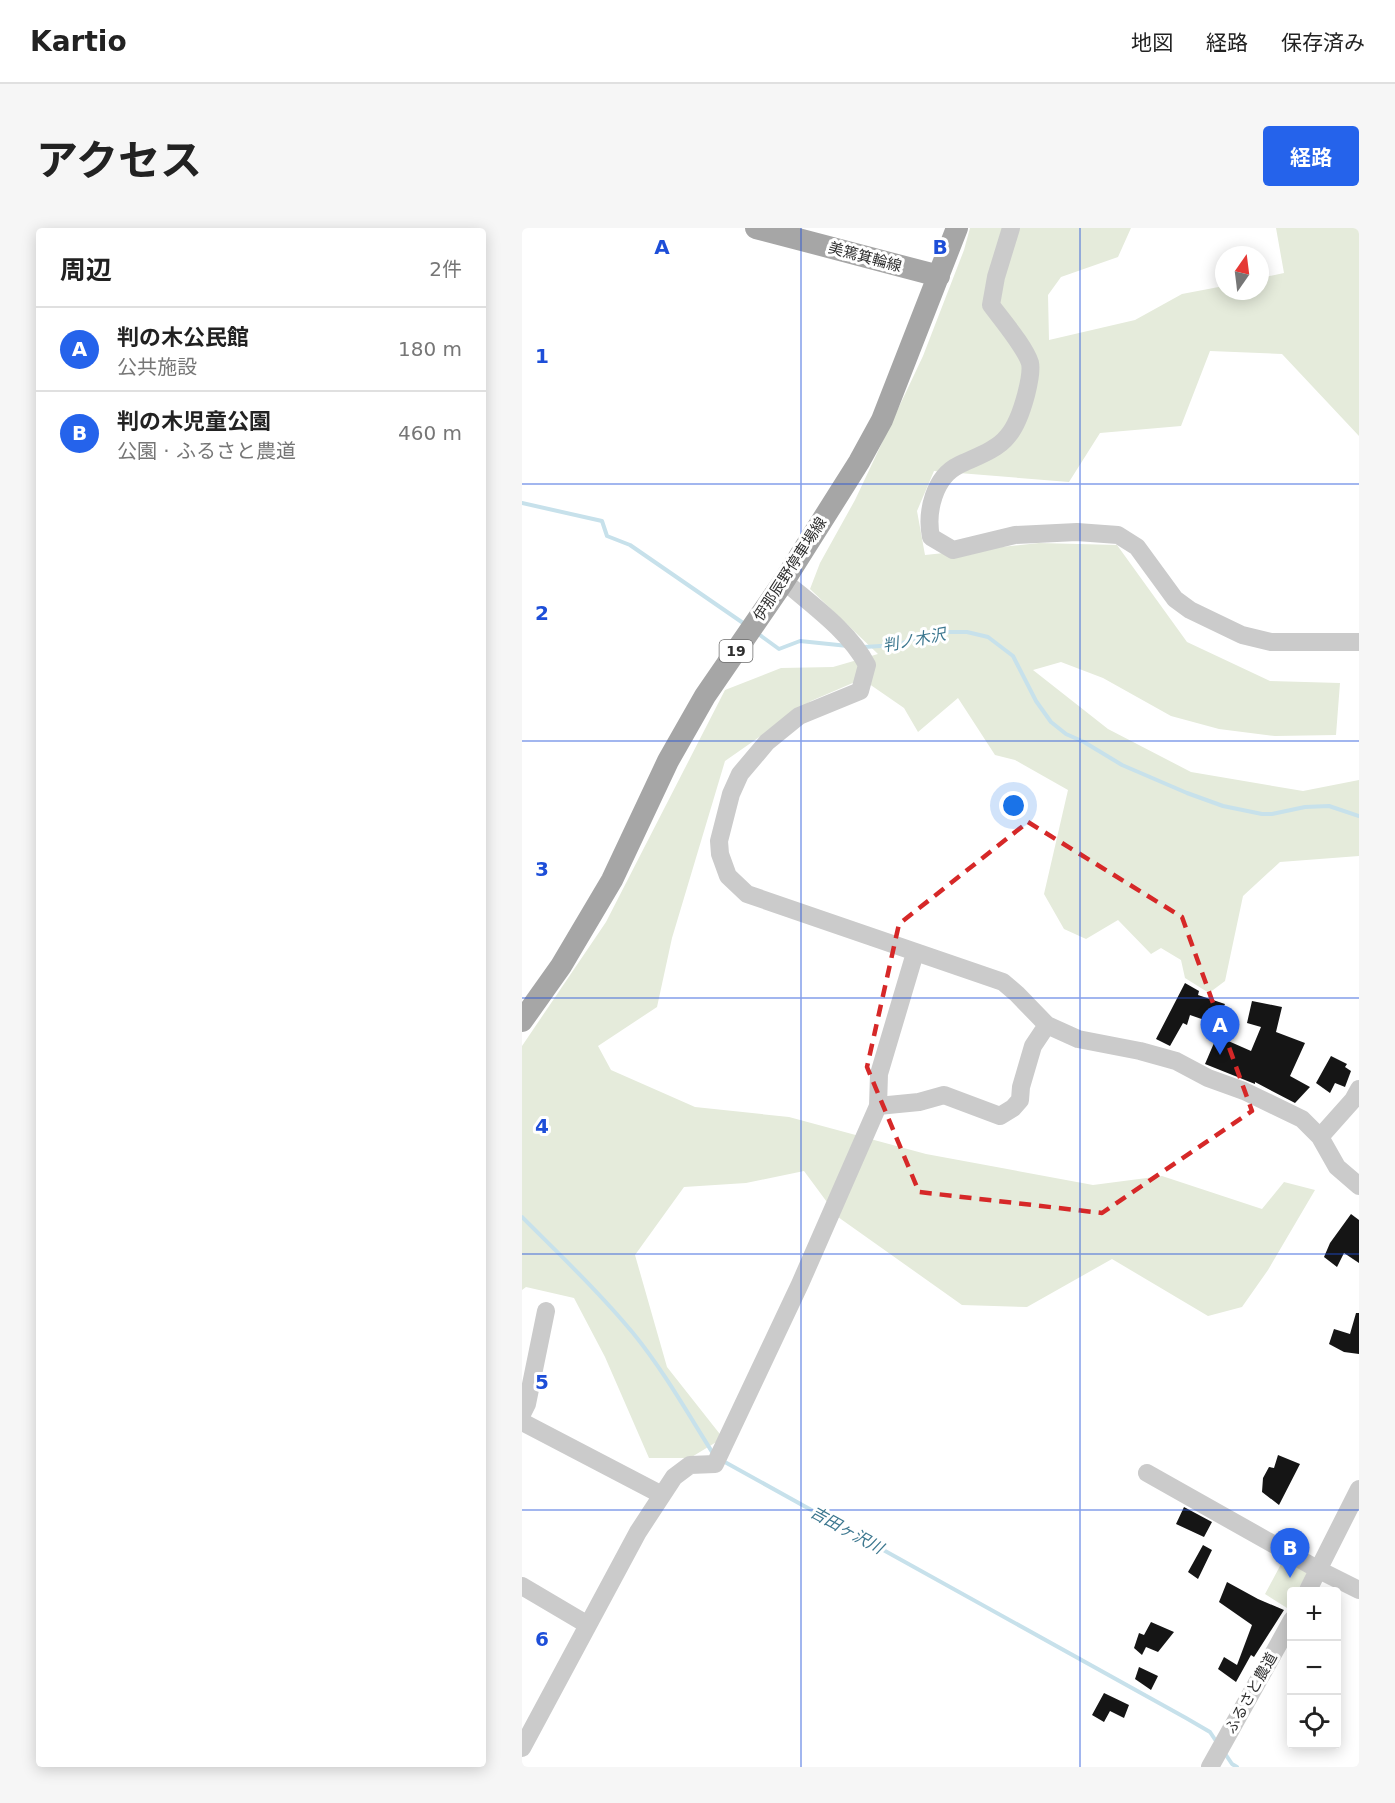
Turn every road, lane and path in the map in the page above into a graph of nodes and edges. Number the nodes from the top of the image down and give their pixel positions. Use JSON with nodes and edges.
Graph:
{"nodes":[{"id":1,"x":756,"y":228,"type":"edge"},
{"id":2,"x":957,"y":228,"type":"edge"},
{"id":3,"x":1011,"y":228,"type":"edge"},
{"id":4,"x":939,"y":276,"type":"junction"},
{"id":5,"x":784,"y":581,"type":"junction"},
{"id":6,"x":1359,"y":642,"type":"edge"},
{"id":7,"x":915,"y":953,"type":"junction"},
{"id":8,"x":522,"y":1021,"type":"edge"},
{"id":9,"x":1047,"y":1025,"type":"junction"},
{"id":10,"x":1359,"y":1089,"type":"edge"},
{"id":11,"x":878,"y":1106,"type":"junction"},
{"id":12,"x":1320,"y":1137,"type":"junction"},
{"id":13,"x":1359,"y":1186,"type":"edge"},
{"id":14,"x":546,"y":1311,"type":"dead end"},
{"id":15,"x":523,"y":1419,"type":"edge"},
{"id":16,"x":1147,"y":1473,"type":"dead end"},
{"id":17,"x":1359,"y":1489,"type":"edge"},
{"id":18,"x":662,"y":1496,"type":"junction"},
{"id":19,"x":1320,"y":1570,"type":"junction"},
{"id":20,"x":522,"y":1586,"type":"edge"},
{"id":21,"x":1310,"y":1587,"type":"edge"},
{"id":22,"x":1359,"y":1590,"type":"edge"},
{"id":23,"x":588,"y":1625,"type":"junction"},
{"id":24,"x":1287,"y":1629,"type":"edge"},
{"id":25,"x":522,"y":1748,"type":"edge"},
{"id":26,"x":1210,"y":1767,"type":"edge"}],
"edges":[{"from":1,"to":4,"type":"main road","name":"美篶箕輪線"},
{"from":2,"to":4,"type":"main road","name":"伊那辰野停車場線","number":"19"},
{"from":3,"to":6,"type":"street"},
{"from":4,"to":5,"type":"main road","name":"伊那辰野停車場線","number":"19"},
{"from":5,"to":7,"type":"street"},
{"from":5,"to":8,"type":"main road","name":"伊那辰野停車場線","number":"19"},
{"from":7,"to":9,"type":"street"},
{"from":7,"to":11,"type":"street"},
{"from":9,"to":11,"type":"street"},
{"from":9,"to":12,"type":"street"},
{"from":10,"to":12,"type":"street"},
{"from":11,"to":18,"type":"street"},
{"from":12,"to":13,"type":"street"},
{"from":14,"to":15,"type":"street"},
{"from":15,"to":18,"type":"street"},
{"from":16,"to":19,"type":"street"},
{"from":17,"to":19,"type":"street"},
{"from":18,"to":23,"type":"street"},
{"from":19,"to":21,"type":"street"},
{"from":19,"to":22,"type":"street"},
{"from":20,"to":23,"type":"street"},
{"from":23,"to":25,"type":"street"},
{"from":24,"to":26,"type":"street","name":"ふるさと農道"}]}
